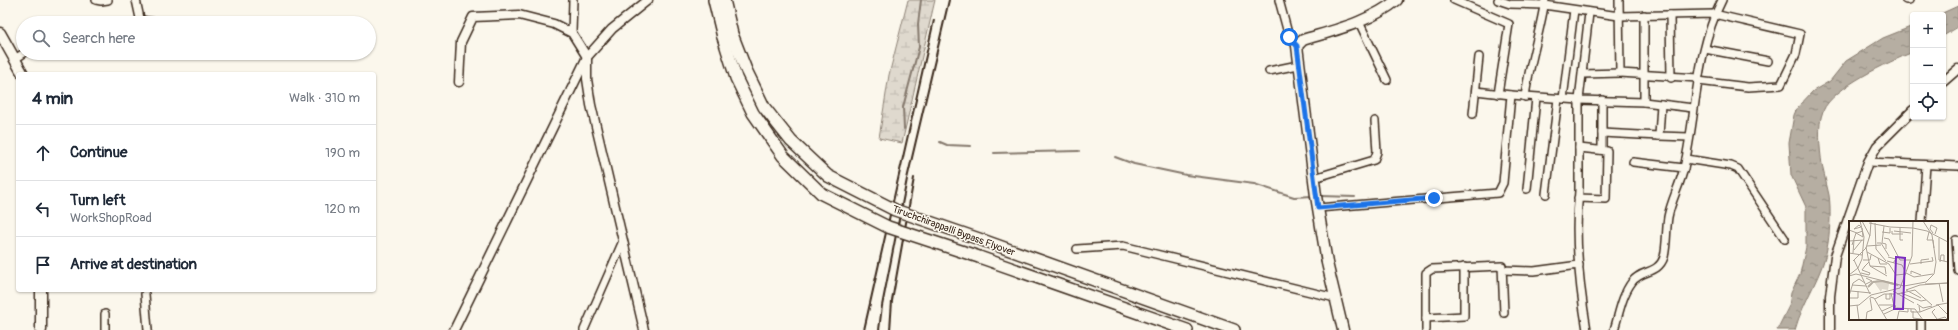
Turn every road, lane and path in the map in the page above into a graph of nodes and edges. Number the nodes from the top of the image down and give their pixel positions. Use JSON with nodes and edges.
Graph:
{"nodes":[{"id":1,"x":96,"y":0,"type":"edge"},
{"id":2,"x":108,"y":0,"type":"edge"},
{"id":3,"x":136,"y":0,"type":"edge"},
{"id":4,"x":573,"y":0,"type":"edge"},
{"id":5,"x":648,"y":0,"type":"edge"},
{"id":6,"x":714,"y":0,"type":"edge"},
{"id":7,"x":724,"y":0,"type":"edge"},
{"id":8,"x":1279,"y":0,"type":"edge"},
{"id":9,"x":1397,"y":0,"type":"edge"},
{"id":10,"x":1454,"y":0,"type":"edge"},
{"id":11,"x":1498,"y":0,"type":"edge"},
{"id":12,"x":1619,"y":0,"type":"edge"},
{"id":13,"x":1722,"y":0,"type":"edge"},
{"id":14,"x":1545,"y":3,"type":"edge"},
{"id":15,"x":1574,"y":10,"type":"junction"},
{"id":16,"x":1589,"y":13,"type":"junction"},
{"id":17,"x":1714,"y":14,"type":"junction"},
{"id":18,"x":1644,"y":15,"type":"junction"},
{"id":19,"x":1670,"y":15,"type":"junction"},
{"id":20,"x":139,"y":16,"type":"edge"},
{"id":21,"x":1618,"y":16,"type":"junction"},
{"id":22,"x":1359,"y":22,"type":"junction"},
{"id":23,"x":0,"y":33,"type":"edge"},
{"id":24,"x":572,"y":33,"type":"junction"},
{"id":25,"x":727,"y":35,"type":"junction"},
{"id":26,"x":1297,"y":46,"type":"junction"},
{"id":27,"x":1705,"y":49,"type":"junction"},
{"id":28,"x":587,"y":57,"type":"junction"},
{"id":29,"x":1479,"y":57,"type":"dead end"},
{"id":30,"x":15,"y":59,"type":"joint"},
{"id":31,"x":1768,"y":62,"type":"dead end"},
{"id":32,"x":1298,"y":65,"type":"junction"},
{"id":33,"x":1958,"y":68,"type":"edge"},
{"id":34,"x":1269,"y":71,"type":"dead end"},
{"id":35,"x":22,"y":72,"type":"edge"},
{"id":36,"x":1620,"y":73,"type":"junction"},
{"id":37,"x":1583,"y":74,"type":"junction"},
{"id":38,"x":1645,"y":75,"type":"junction"},
{"id":39,"x":1671,"y":78,"type":"junction"},
{"id":40,"x":1946,"y":79,"type":"edge"},
{"id":41,"x":1387,"y":80,"type":"dead end"},
{"id":42,"x":1698,"y":80,"type":"junction"},
{"id":43,"x":459,"y":82,"type":"dead end"},
{"id":44,"x":1476,"y":91,"type":"junction"},
{"id":45,"x":1498,"y":94,"type":"junction"},
{"id":46,"x":1511,"y":95,"type":"junction"},
{"id":47,"x":1525,"y":97,"type":"junction"},
{"id":48,"x":1536,"y":98,"type":"junction"},
{"id":49,"x":1561,"y":99,"type":"junction"},
{"id":50,"x":1579,"y":100,"type":"junction"},
{"id":51,"x":1602,"y":100,"type":"junction"},
{"id":52,"x":1644,"y":102,"type":"junction"},
{"id":53,"x":1661,"y":104,"type":"junction"},
{"id":54,"x":1693,"y":108,"type":"junction"},
{"id":55,"x":1910,"y":113,"type":"edge"},
{"id":56,"x":1473,"y":114,"type":"dead end"},
{"id":57,"x":1374,"y":121,"type":"dead end"},
{"id":58,"x":1602,"y":133,"type":"junction"},
{"id":59,"x":1659,"y":136,"type":"junction"},
{"id":60,"x":1689,"y":138,"type":"junction"},
{"id":61,"x":1579,"y":148,"type":"junction"},
{"id":62,"x":1602,"y":150,"type":"junction"},
{"id":63,"x":1686,"y":159,"type":"junction"},
{"id":64,"x":1633,"y":162,"type":"dead end"},
{"id":65,"x":1868,"y":162,"type":"junction"},
{"id":66,"x":1926,"y":165,"type":"junction"},
{"id":67,"x":1958,"y":166,"type":"edge"},
{"id":68,"x":1684,"y":168,"type":"junction"},
{"id":69,"x":1314,"y":178,"type":"junction"},
{"id":70,"x":1527,"y":189,"type":"dead end"},
{"id":71,"x":1546,"y":194,"type":"dead end"},
{"id":72,"x":1578,"y":198,"type":"junction"},
{"id":73,"x":1318,"y":208,"type":"junction"},
{"id":74,"x":1922,"y":221,"type":"edge"},
{"id":75,"x":1785,"y":239,"type":"dead end"},
{"id":76,"x":1956,"y":240,"type":"dead end"},
{"id":77,"x":623,"y":241,"type":"junction"},
{"id":78,"x":1077,"y":249,"type":"dead end"},
{"id":79,"x":1579,"y":265,"type":"junction"},
{"id":80,"x":1464,"y":268,"type":"junction"},
{"id":81,"x":1503,"y":270,"type":"junction"},
{"id":82,"x":1958,"y":270,"type":"edge"},
{"id":83,"x":41,"y":292,"type":"edge"},
{"id":84,"x":145,"y":294,"type":"dead end"},
{"id":85,"x":1335,"y":298,"type":"junction"},
{"id":86,"x":1504,"y":313,"type":"dead end"},
{"id":87,"x":105,"y":314,"type":"dead end"},
{"id":88,"x":1426,"y":318,"type":"junction"},
{"id":89,"x":41,"y":330,"type":"edge"},
{"id":90,"x":105,"y":330,"type":"edge"},
{"id":91,"x":148,"y":330,"type":"edge"},
{"id":92,"x":454,"y":330,"type":"edge"},
{"id":93,"x":584,"y":330,"type":"edge"},
{"id":94,"x":644,"y":330,"type":"edge"},
{"id":95,"x":1187,"y":330,"type":"edge"},
{"id":96,"x":1234,"y":330,"type":"edge"},
{"id":97,"x":1343,"y":330,"type":"edge"},
{"id":98,"x":1426,"y":330,"type":"edge"},
{"id":99,"x":1587,"y":330,"type":"edge"},
{"id":100,"x":1614,"y":330,"type":"edge"},
{"id":101,"x":1830,"y":330,"type":"edge"}],
"edges":[{"from":1,"to":2,"type":"street"},
{"from":3,"to":20,"type":"street"},
{"from":4,"to":24,"type":"street"},
{"from":5,"to":28,"type":"street"},
{"from":6,"to":25,"type":"highway","name":"Tiruchchirappalli Bypass Flyover"},
{"from":7,"to":25,"type":"highway","name":"Tiruchchirappalli Bypass Flyover"},
{"from":8,"to":26,"type":"street"},
{"from":9,"to":22,"type":"main road"},
{"from":10,"to":45,"type":"street"},
{"from":11,"to":14,"type":"street"},
{"from":12,"to":21,"type":"street"},
{"from":13,"to":17,"type":"street"},
{"from":14,"to":15,"type":"street"},
{"from":14,"to":47,"type":"street"},
{"from":15,"to":16,"type":"street"},
{"from":15,"to":49,"type":"street"},
{"from":16,"to":21,"type":"street"},
{"from":16,"to":37,"type":"street"},
{"from":17,"to":19,"type":"street"},
{"from":17,"to":27,"type":"street"},
{"from":17,"to":42,"type":"street"},
{"from":18,"to":19,"type":"street"},
{"from":18,"to":21,"type":"street"},
{"from":18,"to":38,"type":"street"},
{"from":19,"to":39,"type":"street"},
{"from":21,"to":36,"type":"street"},
{"from":22,"to":26,"type":"main road"},
{"from":22,"to":41,"type":"street"},
{"from":23,"to":30,"type":"main road"},
{"from":24,"to":28,"type":"street"},
{"from":24,"to":43,"type":"street"},
{"from":25,"to":95,"type":"highway","name":"Tiruchchirappalli Bypass Flyover","bridge":true},
{"from":25,"to":96,"type":"highway","name":"Tiruchchirappalli Bypass Flyover","bridge":true},
{"from":26,"to":32,"type":"main road"},
{"from":27,"to":31,"type":"street"},
{"from":27,"to":42,"type":"street"},
{"from":28,"to":77,"type":"street"},
{"from":28,"to":92,"type":"street"},
{"from":29,"to":44,"type":"street"},
{"from":30,"to":35,"type":"main road"},
{"from":32,"to":34,"type":"street"},
{"from":32,"to":69,"type":"main road"},
{"from":33,"to":40,"type":"street"},
{"from":36,"to":37,"type":"street"},
{"from":36,"to":38,"type":"street"},
{"from":37,"to":50,"type":"street"},
{"from":38,"to":39,"type":"street"},
{"from":38,"to":52,"type":"street"},
{"from":39,"to":42,"type":"street"},
{"from":42,"to":54,"type":"street"},
{"from":44,"to":45,"type":"street"},
{"from":44,"to":56,"type":"street"},
{"from":45,"to":46,"type":"street"},
{"from":46,"to":47,"type":"street"},
{"from":46,"to":73,"type":"street"},
{"from":47,"to":48,"type":"street"},
{"from":48,"to":49,"type":"street"},
{"from":48,"to":70,"type":"street"},
{"from":49,"to":50,"type":"street"},
{"from":49,"to":71,"type":"street"},
{"from":50,"to":51,"type":"street"},
{"from":50,"to":61,"type":"street"},
{"from":51,"to":52,"type":"street"},
{"from":51,"to":58,"type":"street"},
{"from":52,"to":53,"type":"street"},
{"from":53,"to":54,"type":"street"},
{"from":53,"to":59,"type":"street"},
{"from":54,"to":60,"type":"street"},
{"from":55,"to":65,"type":"street"},
{"from":57,"to":69,"type":"street"},
{"from":58,"to":59,"type":"street"},
{"from":58,"to":62,"type":"street"},
{"from":59,"to":60,"type":"street"},
{"from":60,"to":63,"type":"street"},
{"from":61,"to":62,"type":"street"},
{"from":61,"to":72,"type":"street"},
{"from":62,"to":72,"type":"street"},
{"from":63,"to":68,"type":"street"},
{"from":63,"to":75,"type":"street"},
{"from":64,"to":68,"type":"street"},
{"from":65,"to":66,"type":"street"},
{"from":65,"to":101,"type":"street"},
{"from":66,"to":67,"type":"street"},
{"from":66,"to":74,"type":"street"},
{"from":68,"to":100,"type":"street"},
{"from":69,"to":73,"type":"main road"},
{"from":72,"to":79,"type":"street"},
{"from":73,"to":85,"type":"main road"},
{"from":76,"to":82,"type":"street"},
{"from":77,"to":93,"type":"street"},
{"from":77,"to":94,"type":"street"},
{"from":78,"to":85,"type":"street"},
{"from":79,"to":81,"type":"street"},
{"from":79,"to":99,"type":"street"},
{"from":80,"to":81,"type":"street"},
{"from":80,"to":88,"type":"street"},
{"from":80,"to":88,"type":"street"},
{"from":81,"to":86,"type":"street"},
{"from":83,"to":89,"type":"main road"},
{"from":84,"to":91,"type":"street"},
{"from":85,"to":97,"type":"main road"},
{"from":87,"to":90,"type":"street"},
{"from":88,"to":98,"type":"street"}]}
